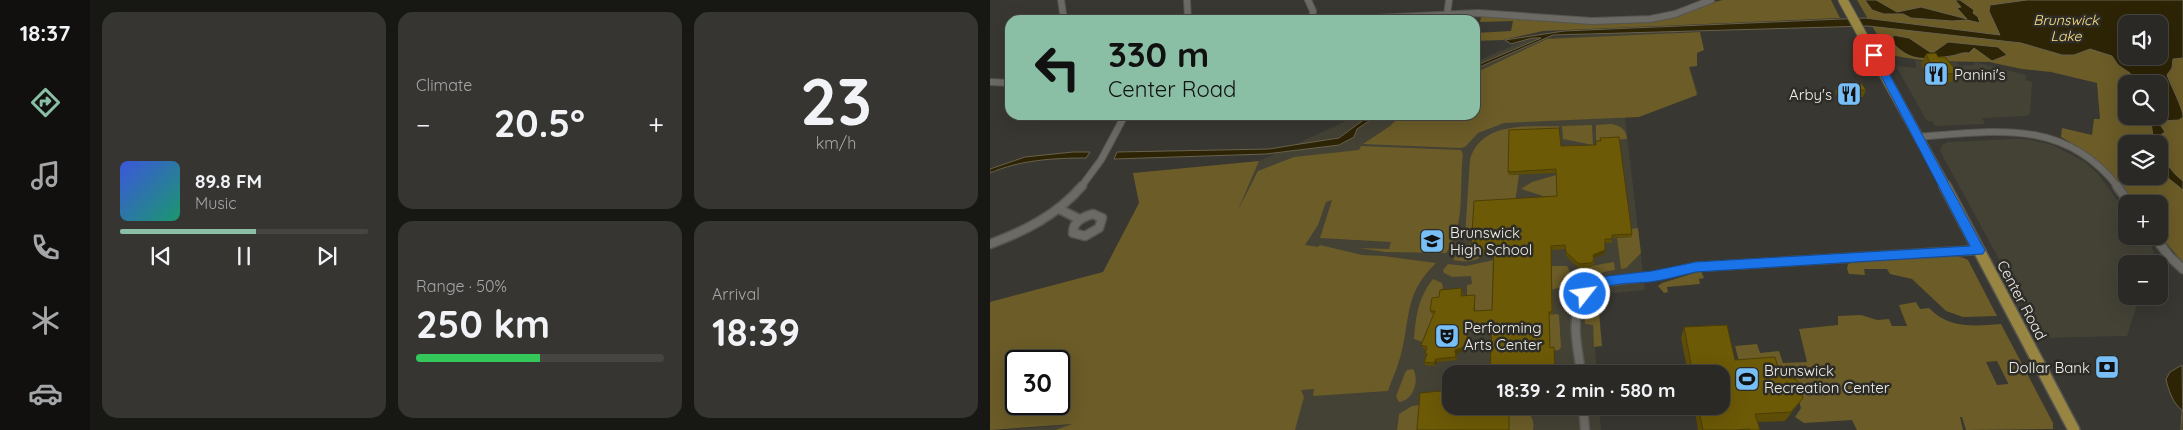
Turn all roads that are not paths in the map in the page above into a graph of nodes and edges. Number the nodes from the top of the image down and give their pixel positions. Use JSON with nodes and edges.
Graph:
{"nodes":[{"id":1,"x":1061,"y":0,"type":"edge"},
{"id":2,"x":1187,"y":0,"type":"edge"},
{"id":3,"x":1308,"y":0,"type":"edge"},
{"id":4,"x":1449,"y":0,"type":"edge"},
{"id":5,"x":1711,"y":0,"type":"edge"},
{"id":6,"x":1843,"y":0,"type":"edge"},
{"id":7,"x":1063,"y":15,"type":"edge"},
{"id":8,"x":1188,"y":15,"type":"edge"},
{"id":9,"x":1313,"y":15,"type":"edge"},
{"id":10,"x":1447,"y":15,"type":"joint"},
{"id":11,"x":990,"y":82,"type":"edge"},
{"id":12,"x":1005,"y":83,"type":"edge"},
{"id":13,"x":1122,"y":120,"type":"edge"},
{"id":14,"x":1918,"y":136,"type":"junction"},
{"id":15,"x":2123,"y":195,"type":"edge"},
{"id":16,"x":1059,"y":209,"type":"junction"},
{"id":17,"x":1079,"y":219,"type":"dead end"},
{"id":18,"x":990,"y":244,"type":"edge"},
{"id":19,"x":2161,"y":245,"type":"edge"},
{"id":20,"x":1979,"y":250,"type":"junction"},
{"id":21,"x":2183,"y":269,"type":"edge"},
{"id":22,"x":1580,"y":365,"type":"edge"},
{"id":23,"x":1584,"y":415,"type":"edge"},
{"id":24,"x":1585,"y":430,"type":"edge"},
{"id":25,"x":2074,"y":430,"type":"edge"}],
"edges":[{"from":1,"to":7,"type":"street"},
{"from":2,"to":8,"type":"street"},
{"from":3,"to":9,"type":"street"},
{"from":4,"to":10,"type":"street"},
{"from":5,"to":10,"type":"street"},
{"from":6,"to":14,"type":"main road","name":"Center Road"},
{"from":11,"to":12,"type":"street"},
{"from":13,"to":16,"type":"street"},
{"from":14,"to":15,"type":"street"},
{"from":14,"to":20,"type":"main road","name":"Center Road"},
{"from":16,"to":17,"type":"street"},
{"from":16,"to":18,"type":"street"},
{"from":19,"to":21,"type":"street"},
{"from":20,"to":22,"type":"street"},
{"from":20,"to":25,"type":"main road","name":"Center Road"},
{"from":23,"to":24,"type":"street"}]}
